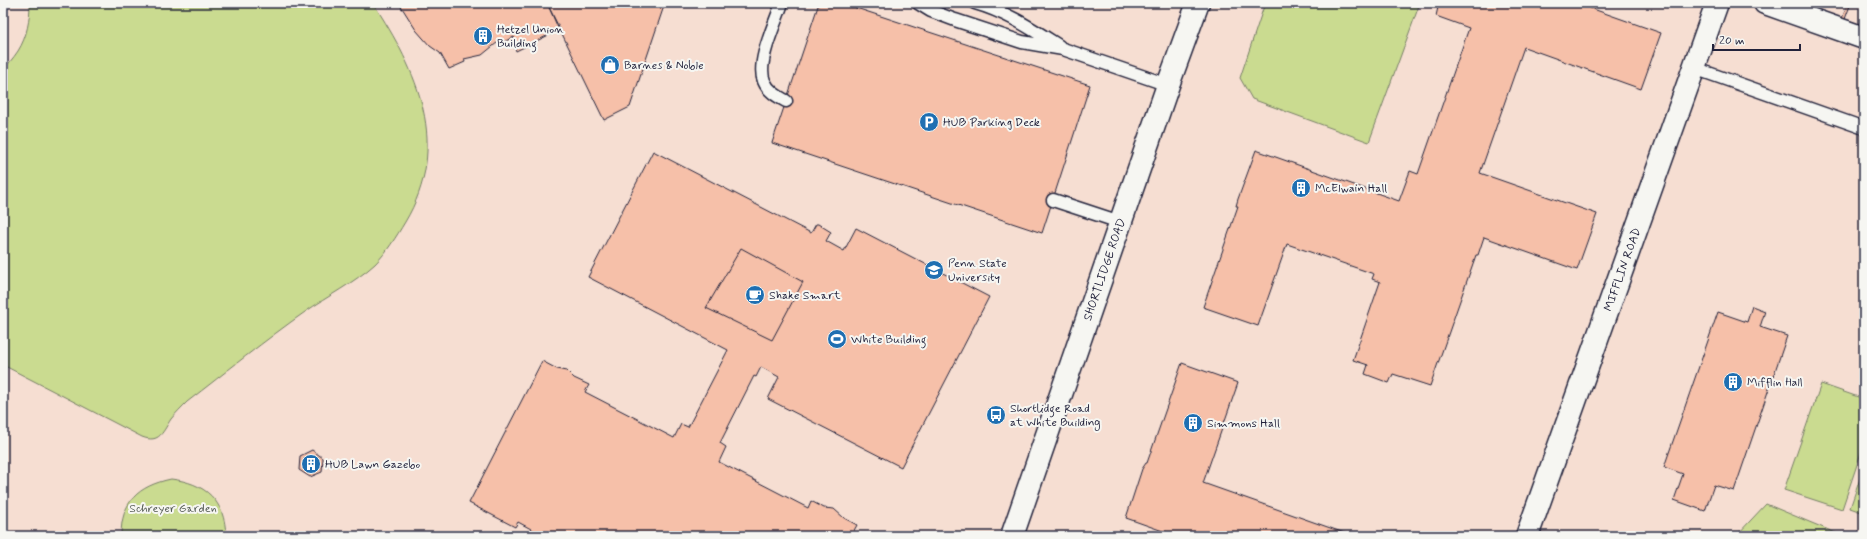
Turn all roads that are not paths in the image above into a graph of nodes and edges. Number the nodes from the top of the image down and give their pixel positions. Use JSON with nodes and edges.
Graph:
{"nodes":[{"id":1,"x":782,"y":3,"type":"edge"},
{"id":2,"x":918,"y":3,"type":"edge"},
{"id":3,"x":975,"y":3,"type":"edge"},
{"id":4,"x":1198,"y":3,"type":"edge"},
{"id":5,"x":1717,"y":3,"type":"edge"},
{"id":6,"x":1765,"y":3,"type":"edge"},
{"id":7,"x":1864,"y":38,"type":"edge"},
{"id":8,"x":1063,"y":49,"type":"junction"},
{"id":9,"x":1694,"y":68,"type":"junction"},
{"id":10,"x":1168,"y":85,"type":"junction"},
{"id":11,"x":786,"y":101,"type":"dead end"},
{"id":12,"x":1864,"y":128,"type":"edge"},
{"id":13,"x":1053,"y":200,"type":"dead end"},
{"id":14,"x":1120,"y":222,"type":"junction"},
{"id":15,"x":1012,"y":536,"type":"edge"},
{"id":16,"x":1526,"y":536,"type":"edge"}],
"edges":[{"from":1,"to":11,"type":"lane"},
{"from":2,"to":8,"type":"lane"},
{"from":3,"to":8,"type":"lane"},
{"from":4,"to":10,"type":"street","name":"SHORTLIDGE ROAD"},
{"from":5,"to":9,"type":"street","name":"MIFFLIN ROAD"},
{"from":6,"to":7,"type":"street"},
{"from":8,"to":10,"type":"lane"},
{"from":9,"to":12,"type":"lane"},
{"from":9,"to":16,"type":"street","name":"MIFFLIN ROAD"},
{"from":10,"to":14,"type":"street","name":"SHORTLIDGE ROAD"},
{"from":13,"to":14,"type":"lane"},
{"from":14,"to":15,"type":"street","name":"SHORTLIDGE ROAD"}]}
